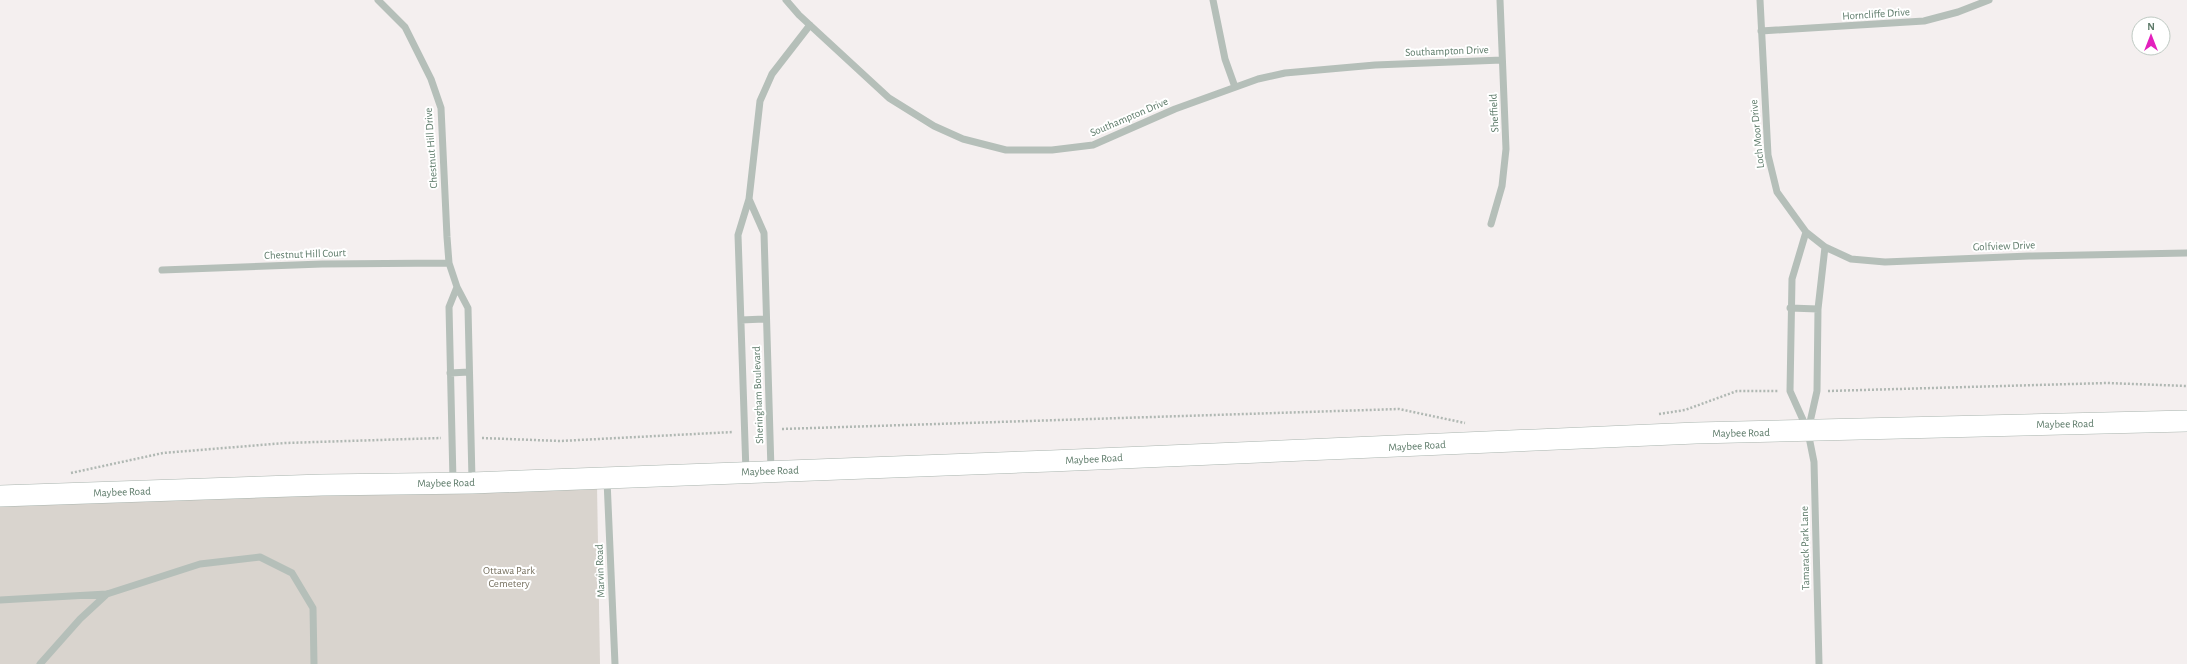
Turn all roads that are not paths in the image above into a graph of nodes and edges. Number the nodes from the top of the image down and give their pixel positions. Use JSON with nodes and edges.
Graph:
{"nodes":[{"id":1,"x":378,"y":0,"type":"edge"},
{"id":2,"x":786,"y":0,"type":"edge"},
{"id":3,"x":1213,"y":0,"type":"edge"},
{"id":4,"x":1500,"y":0,"type":"edge"},
{"id":5,"x":1760,"y":0,"type":"edge"},
{"id":6,"x":1988,"y":0,"type":"edge"},
{"id":7,"x":810,"y":25,"type":"junction"},
{"id":8,"x":1761,"y":31,"type":"junction"},
{"id":9,"x":1502,"y":60,"type":"junction"},
{"id":10,"x":1235,"y":87,"type":"junction"},
{"id":11,"x":749,"y":199,"type":"junction"},
{"id":12,"x":1491,"y":224,"type":"dead end"},
{"id":13,"x":1806,"y":232,"type":"junction"},
{"id":14,"x":1825,"y":246,"type":"junction"},
{"id":15,"x":2187,"y":253,"type":"edge"},
{"id":16,"x":449,"y":263,"type":"junction"},
{"id":17,"x":162,"y":270,"type":"dead end"},
{"id":18,"x":457,"y":287,"type":"junction"},
{"id":19,"x":1790,"y":308,"type":"junction"},
{"id":20,"x":1818,"y":309,"type":"junction"},
{"id":21,"x":766,"y":319,"type":"junction"},
{"id":22,"x":741,"y":320,"type":"junction"},
{"id":23,"x":450,"y":372,"type":"junction"},
{"id":24,"x":469,"y":372,"type":"junction"},
{"id":25,"x":2187,"y":421,"type":"edge"},
{"id":26,"x":1808,"y":431,"type":"junction"},
{"id":27,"x":771,"y":470,"type":"junction"},
{"id":28,"x":746,"y":472,"type":"junction"},
{"id":29,"x":607,"y":477,"type":"junction"},
{"id":30,"x":463,"y":483,"type":"junction"},
{"id":31,"x":0,"y":496,"type":"edge"},
{"id":32,"x":107,"y":594,"type":"junction"},
{"id":33,"x":0,"y":600,"type":"edge"},
{"id":34,"x":40,"y":664,"type":"edge"},
{"id":35,"x":314,"y":664,"type":"edge"},
{"id":36,"x":615,"y":664,"type":"edge"},
{"id":37,"x":1819,"y":664,"type":"edge"}],
"edges":[{"from":1,"to":16,"type":"street","name":"Chestnut Hill Drive"},
{"from":2,"to":7,"type":"street","name":"Southampton Drive"},
{"from":3,"to":10,"type":"street"},
{"from":4,"to":9,"type":"street","name":"Sheffield"},
{"from":5,"to":8,"type":"street","name":"Loch Moor Drive"},
{"from":6,"to":8,"type":"street","name":"Horncliffe Drive"},
{"from":7,"to":10,"type":"street","name":"Southampton Drive"},
{"from":7,"to":11,"type":"street","name":"Sheringham Boulevard"},
{"from":8,"to":13,"type":"street","name":"Loch Moor Drive"},
{"from":9,"to":10,"type":"street","name":"Southampton Drive"},
{"from":9,"to":12,"type":"street","name":"Sheffield"},
{"from":11,"to":21,"type":"street","name":"Sheringham Boulevard"},
{"from":11,"to":22,"type":"street","name":"Sheringham Boulevard"},
{"from":13,"to":14,"type":"street","name":"Loch Moor Drive"},
{"from":13,"to":19,"type":"street"},
{"from":14,"to":15,"type":"street","name":"Golfview Drive"},
{"from":14,"to":20,"type":"street"},
{"from":16,"to":17,"type":"street","name":"Chestnut Hill Court"},
{"from":16,"to":18,"type":"street","name":"Chestnut Hill Drive"},
{"from":18,"to":23,"type":"street"},
{"from":18,"to":24,"type":"street","name":"Chestnut Hill Drive"},
{"from":19,"to":20,"type":"street"},
{"from":19,"to":26,"type":"street"},
{"from":20,"to":26,"type":"street"},
{"from":21,"to":22,"type":"street"},
{"from":21,"to":27,"type":"street","name":"Sheringham Boulevard"},
{"from":22,"to":28,"type":"street","name":"Sheringham Boulevard"},
{"from":23,"to":24,"type":"street"},
{"from":23,"to":30,"type":"street"},
{"from":24,"to":30,"type":"street","name":"Chestnut Hill Drive"},
{"from":25,"to":26,"type":"main road","name":"Maybee Road"},
{"from":26,"to":27,"type":"main road","name":"Maybee Road"},
{"from":26,"to":37,"type":"street","name":"Tamarack Park Lane"},
{"from":27,"to":28,"type":"main road","name":"Maybee Road"},
{"from":28,"to":29,"type":"main road","name":"Maybee Road"},
{"from":29,"to":30,"type":"main road","name":"Maybee Road"},
{"from":29,"to":36,"type":"street","name":"Marvin Road"},
{"from":30,"to":31,"type":"main road","name":"Maybee Road"},
{"from":32,"to":33,"type":"street"},
{"from":32,"to":34,"type":"street"},
{"from":32,"to":35,"type":"street"}]}
